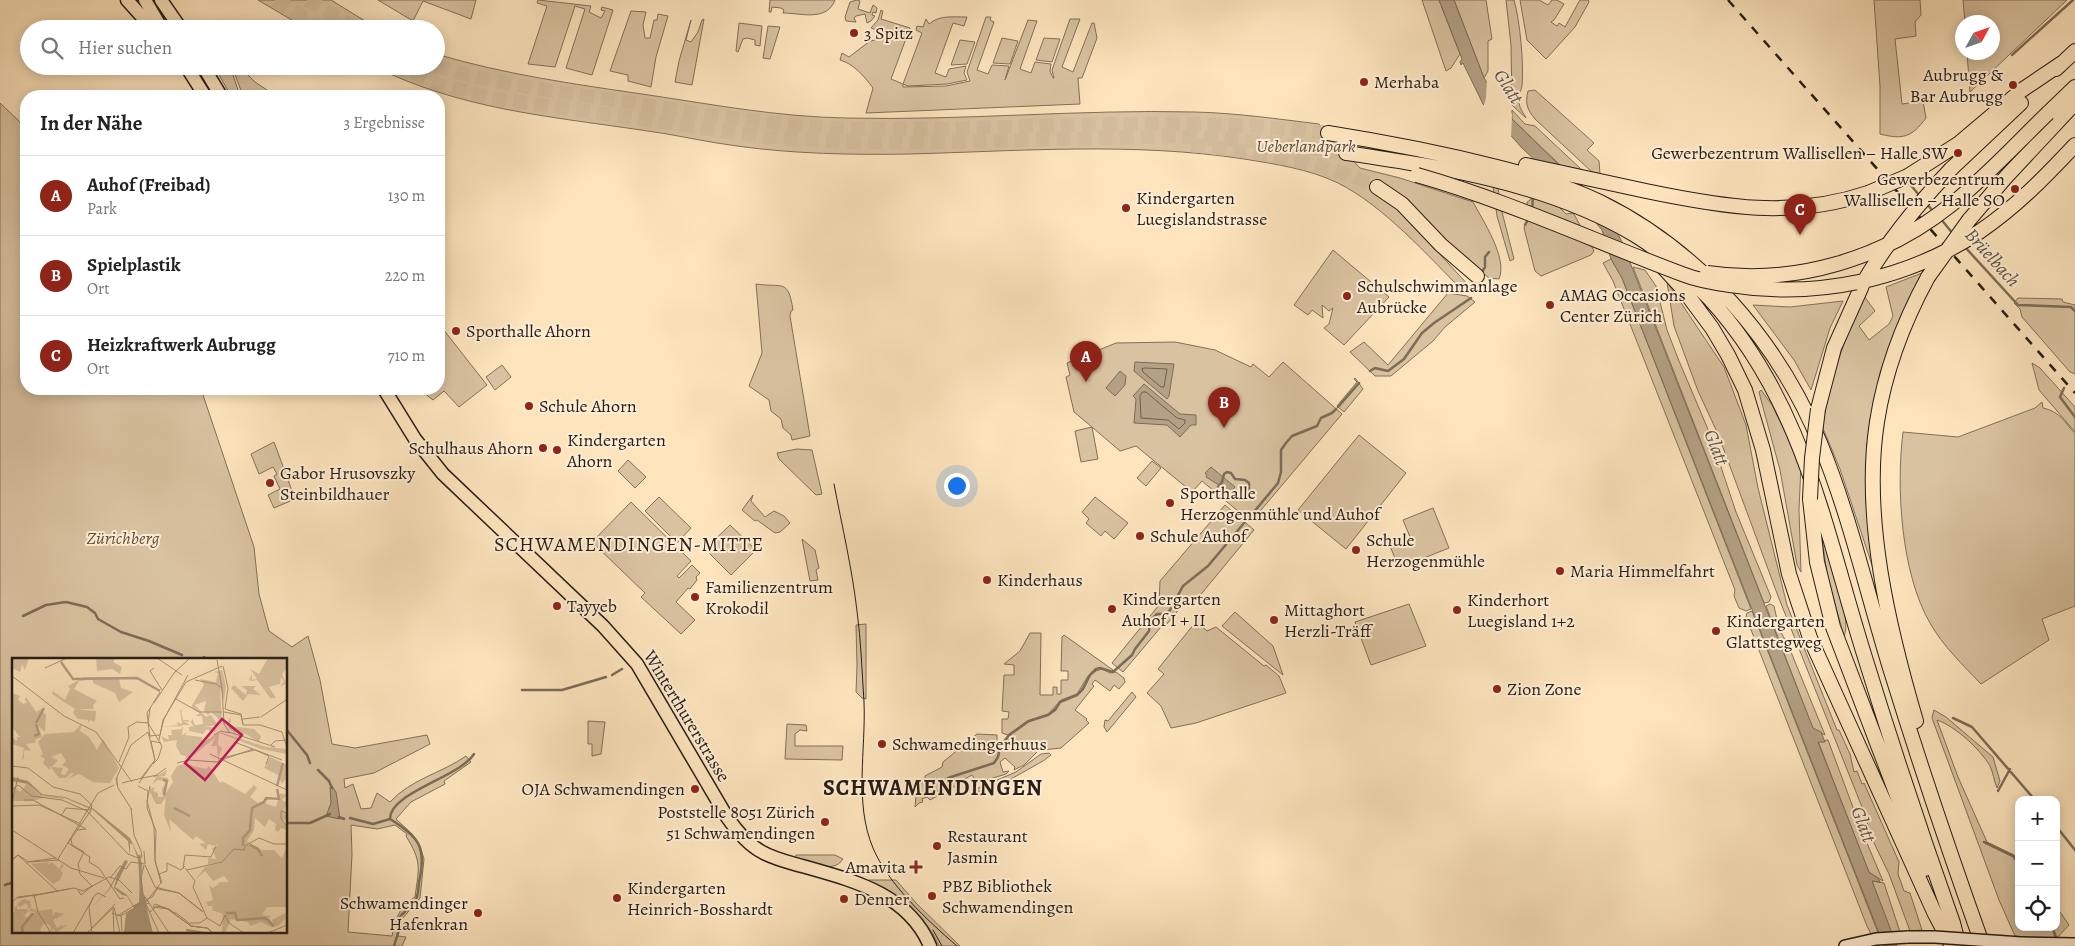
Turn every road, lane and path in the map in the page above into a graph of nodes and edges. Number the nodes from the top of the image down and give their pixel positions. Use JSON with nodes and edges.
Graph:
{"nodes":[{"id":1,"x":127,"y":0,"type":"edge"},
{"id":2,"x":145,"y":0,"type":"edge"},
{"id":3,"x":161,"y":0,"type":"edge"},
{"id":4,"x":145,"y":20,"type":"edge"},
{"id":5,"x":157,"y":20,"type":"edge"},
{"id":6,"x":175,"y":20,"type":"edge"},
{"id":7,"x":2075,"y":51,"type":"edge"},
{"id":8,"x":2062,"y":63,"type":"junction"},
{"id":9,"x":192,"y":75,"type":"edge"},
{"id":10,"x":208,"y":75,"type":"edge"},
{"id":11,"x":2075,"y":87,"type":"edge"},
{"id":12,"x":201,"y":90,"type":"edge"},
{"id":13,"x":217,"y":90,"type":"edge"},
{"id":14,"x":2075,"y":102,"type":"edge"},
{"id":15,"x":1328,"y":134,"type":"tunnel mouth"},
{"id":16,"x":2075,"y":145,"type":"edge"},
{"id":17,"x":1448,"y":154,"type":"junction"},
{"id":18,"x":1350,"y":157,"type":"tunnel mouth"},
{"id":19,"x":1418,"y":170,"type":"junction"},
{"id":20,"x":1377,"y":187,"type":"tunnel mouth"},
{"id":21,"x":1653,"y":246,"type":"junction"},
{"id":22,"x":1667,"y":267,"type":"junction"},
{"id":23,"x":1477,"y":276,"type":"dead end"},
{"id":24,"x":388,"y":395,"type":"edge"},
{"id":25,"x":2075,"y":944,"type":"edge"},
{"id":26,"x":930,"y":946,"type":"edge"},
{"id":27,"x":1845,"y":946,"type":"edge"},
{"id":28,"x":1953,"y":946,"type":"edge"},
{"id":29,"x":1959,"y":946,"type":"edge"},
{"id":30,"x":1983,"y":946,"type":"edge"},
{"id":31,"x":1993,"y":946,"type":"edge"}],
"edges":[{"from":1,"to":4,"type":"main road"},
{"from":2,"to":5,"type":"main road"},
{"from":3,"to":6,"type":"main road"},
{"from":7,"to":8,"type":"highway"},
{"from":8,"to":17,"type":"highway","bridge":true},
{"from":8,"to":28,"type":"highway","bridge":true},
{"from":9,"to":12,"type":"main road"},
{"from":10,"to":13,"type":"main road"},
{"from":11,"to":22,"type":"highway","bridge":true},
{"from":14,"to":31,"type":"highway","bridge":true},
{"from":15,"to":17,"type":"highway"},
{"from":16,"to":22,"type":"highway","bridge":true},
{"from":17,"to":21,"type":"highway"},
{"from":18,"to":19,"type":"highway"},
{"from":19,"to":21,"type":"highway"},
{"from":19,"to":22,"type":"highway","bridge":true},
{"from":20,"to":23,"type":"highway"},
{"from":21,"to":28,"type":"highway"},
{"from":21,"to":29,"type":"highway"},
{"from":21,"to":30,"type":"highway"},
{"from":24,"to":26,"type":"main road","name":"Winterthurerstrasse"},
{"from":25,"to":27,"type":"main road","bridge":true}]}
